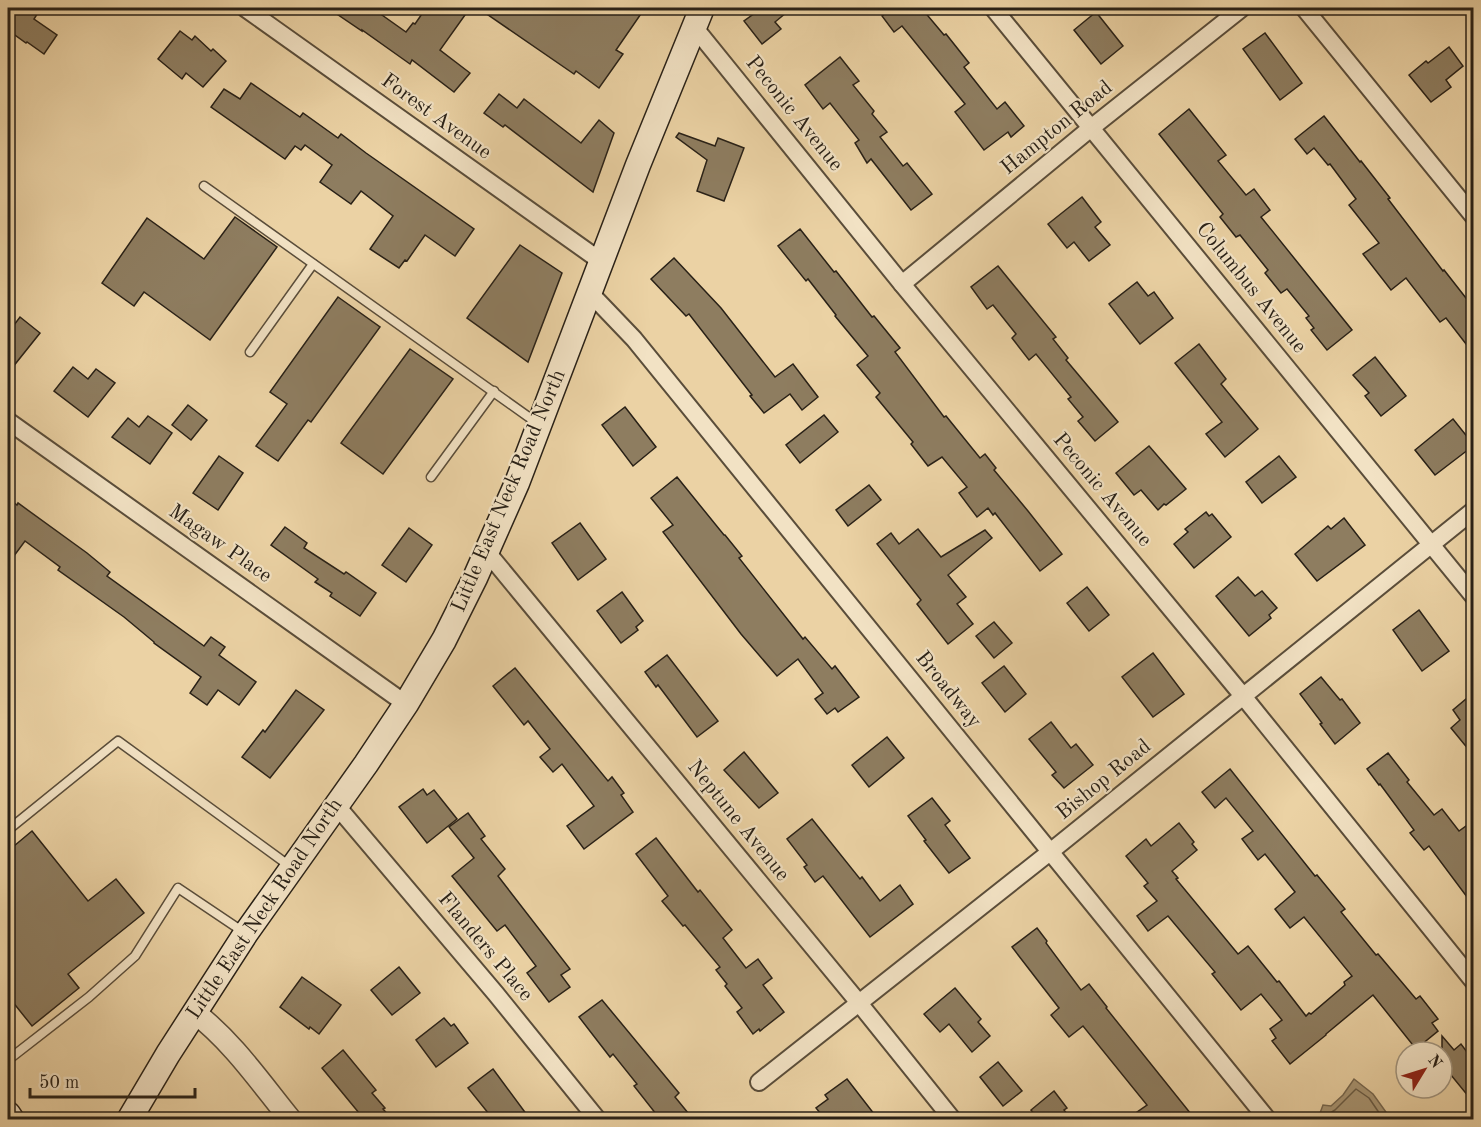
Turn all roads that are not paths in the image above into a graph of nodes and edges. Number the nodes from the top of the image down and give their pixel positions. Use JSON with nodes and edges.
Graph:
{"nodes":[{"id":1,"x":245,"y":8,"type":"edge"},
{"id":2,"x":993,"y":8,"type":"edge"},
{"id":3,"x":1242,"y":8,"type":"edge"},
{"id":4,"x":1304,"y":8,"type":"edge"},
{"id":5,"x":699,"y":18,"type":"edge"},
{"id":6,"x":1092,"y":128,"type":"junction"},
{"id":7,"x":204,"y":186,"type":"dead end"},
{"id":8,"x":1473,"y":217,"type":"edge"},
{"id":9,"x":602,"y":262,"type":"junction"},
{"id":10,"x":313,"y":264,"type":"junction"},
{"id":11,"x":902,"y":284,"type":"junction"},
{"id":12,"x":590,"y":293,"type":"junction"},
{"id":13,"x":250,"y":352,"type":"dead end"},
{"id":14,"x":494,"y":392,"type":"junction"},
{"id":15,"x":8,"y":421,"type":"edge"},
{"id":16,"x":540,"y":424,"type":"junction"},
{"id":17,"x":431,"y":477,"type":"dead end"},
{"id":18,"x":1473,"y":510,"type":"edge"},
{"id":19,"x":1431,"y":545,"type":"junction"},
{"id":20,"x":487,"y":552,"type":"junction"},
{"id":21,"x":1473,"y":597,"type":"edge"},
{"id":22,"x":1243,"y":696,"type":"junction"},
{"id":23,"x":406,"y":704,"type":"junction"},
{"id":24,"x":336,"y":805,"type":"junction"},
{"id":25,"x":8,"y":830,"type":"edge"},
{"id":26,"x":1050,"y":852,"type":"junction"},
{"id":27,"x":291,"y":867,"type":"junction"},
{"id":28,"x":246,"y":933,"type":"junction"},
{"id":29,"x":1473,"y":982,"type":"edge"},
{"id":30,"x":859,"y":1003,"type":"junction"},
{"id":31,"x":194,"y":1012,"type":"junction"},
{"id":32,"x":8,"y":1060,"type":"edge"},
{"id":33,"x":759,"y":1082,"type":"dead end"},
{"id":34,"x":8,"y":1114,"type":"edge"},
{"id":35,"x":12,"y":1119,"type":"edge"},
{"id":36,"x":129,"y":1119,"type":"edge"},
{"id":37,"x":291,"y":1119,"type":"edge"},
{"id":38,"x":598,"y":1119,"type":"edge"},
{"id":39,"x":953,"y":1119,"type":"edge"},
{"id":40,"x":1268,"y":1119,"type":"edge"}],
"edges":[{"from":1,"to":9,"type":"street","name":"Forest Avenue"},
{"from":2,"to":6,"type":"street","name":"Columbus Avenue"},
{"from":3,"to":6,"type":"street","name":"Hampton Road"},
{"from":4,"to":8,"type":"street"},
{"from":5,"to":9,"type":"main road","name":"Little East Neck Road North"},
{"from":5,"to":11,"type":"street","name":"Peconic Avenue"},
{"from":6,"to":11,"type":"street","name":"Hampton Road"},
{"from":6,"to":19,"type":"street","name":"Columbus Avenue"},
{"from":7,"to":10,"type":"lane"},
{"from":9,"to":12,"type":"main road","name":"Little East Neck Road North"},
{"from":10,"to":13,"type":"lane"},
{"from":10,"to":14,"type":"lane"},
{"from":11,"to":22,"type":"street","name":"Peconic Avenue"},
{"from":12,"to":16,"type":"main road","name":"Little East Neck Road North"},
{"from":12,"to":26,"type":"street","name":"Broadway"},
{"from":14,"to":16,"type":"lane"},
{"from":14,"to":17,"type":"lane"},
{"from":15,"to":23,"type":"street","name":"Magaw Place"},
{"from":16,"to":20,"type":"main road","name":"Little East Neck Road North"},
{"from":18,"to":19,"type":"street","name":"Bishop Road"},
{"from":19,"to":21,"type":"street","name":"Columbus Avenue"},
{"from":19,"to":22,"type":"street","name":"Bishop Road"},
{"from":20,"to":23,"type":"main road","name":"Little East Neck Road North"},
{"from":20,"to":30,"type":"street","name":"Neptune Avenue"},
{"from":22,"to":26,"type":"street","name":"Bishop Road"},
{"from":22,"to":29,"type":"street","name":"Peconic Avenue"},
{"from":23,"to":24,"type":"main road","name":"Little East Neck Road North"},
{"from":24,"to":27,"type":"main road","name":"Little East Neck Road North"},
{"from":24,"to":38,"type":"street","name":"Flanders Place"},
{"from":25,"to":27,"type":"lane"},
{"from":26,"to":30,"type":"street","name":"Bishop Road"},
{"from":26,"to":40,"type":"street","name":"Broadway"},
{"from":27,"to":28,"type":"main road","name":"Little East Neck Road North"},
{"from":28,"to":31,"type":"main road","name":"Little East Neck Road North"},
{"from":28,"to":32,"type":"lane"},
{"from":30,"to":33,"type":"street","name":"Bishop Road"},
{"from":30,"to":39,"type":"street","name":"Neptune Avenue"},
{"from":31,"to":36,"type":"main road","name":"Little East Neck Road North"},
{"from":31,"to":37,"type":"street"},
{"from":34,"to":35,"type":"main road"}]}
